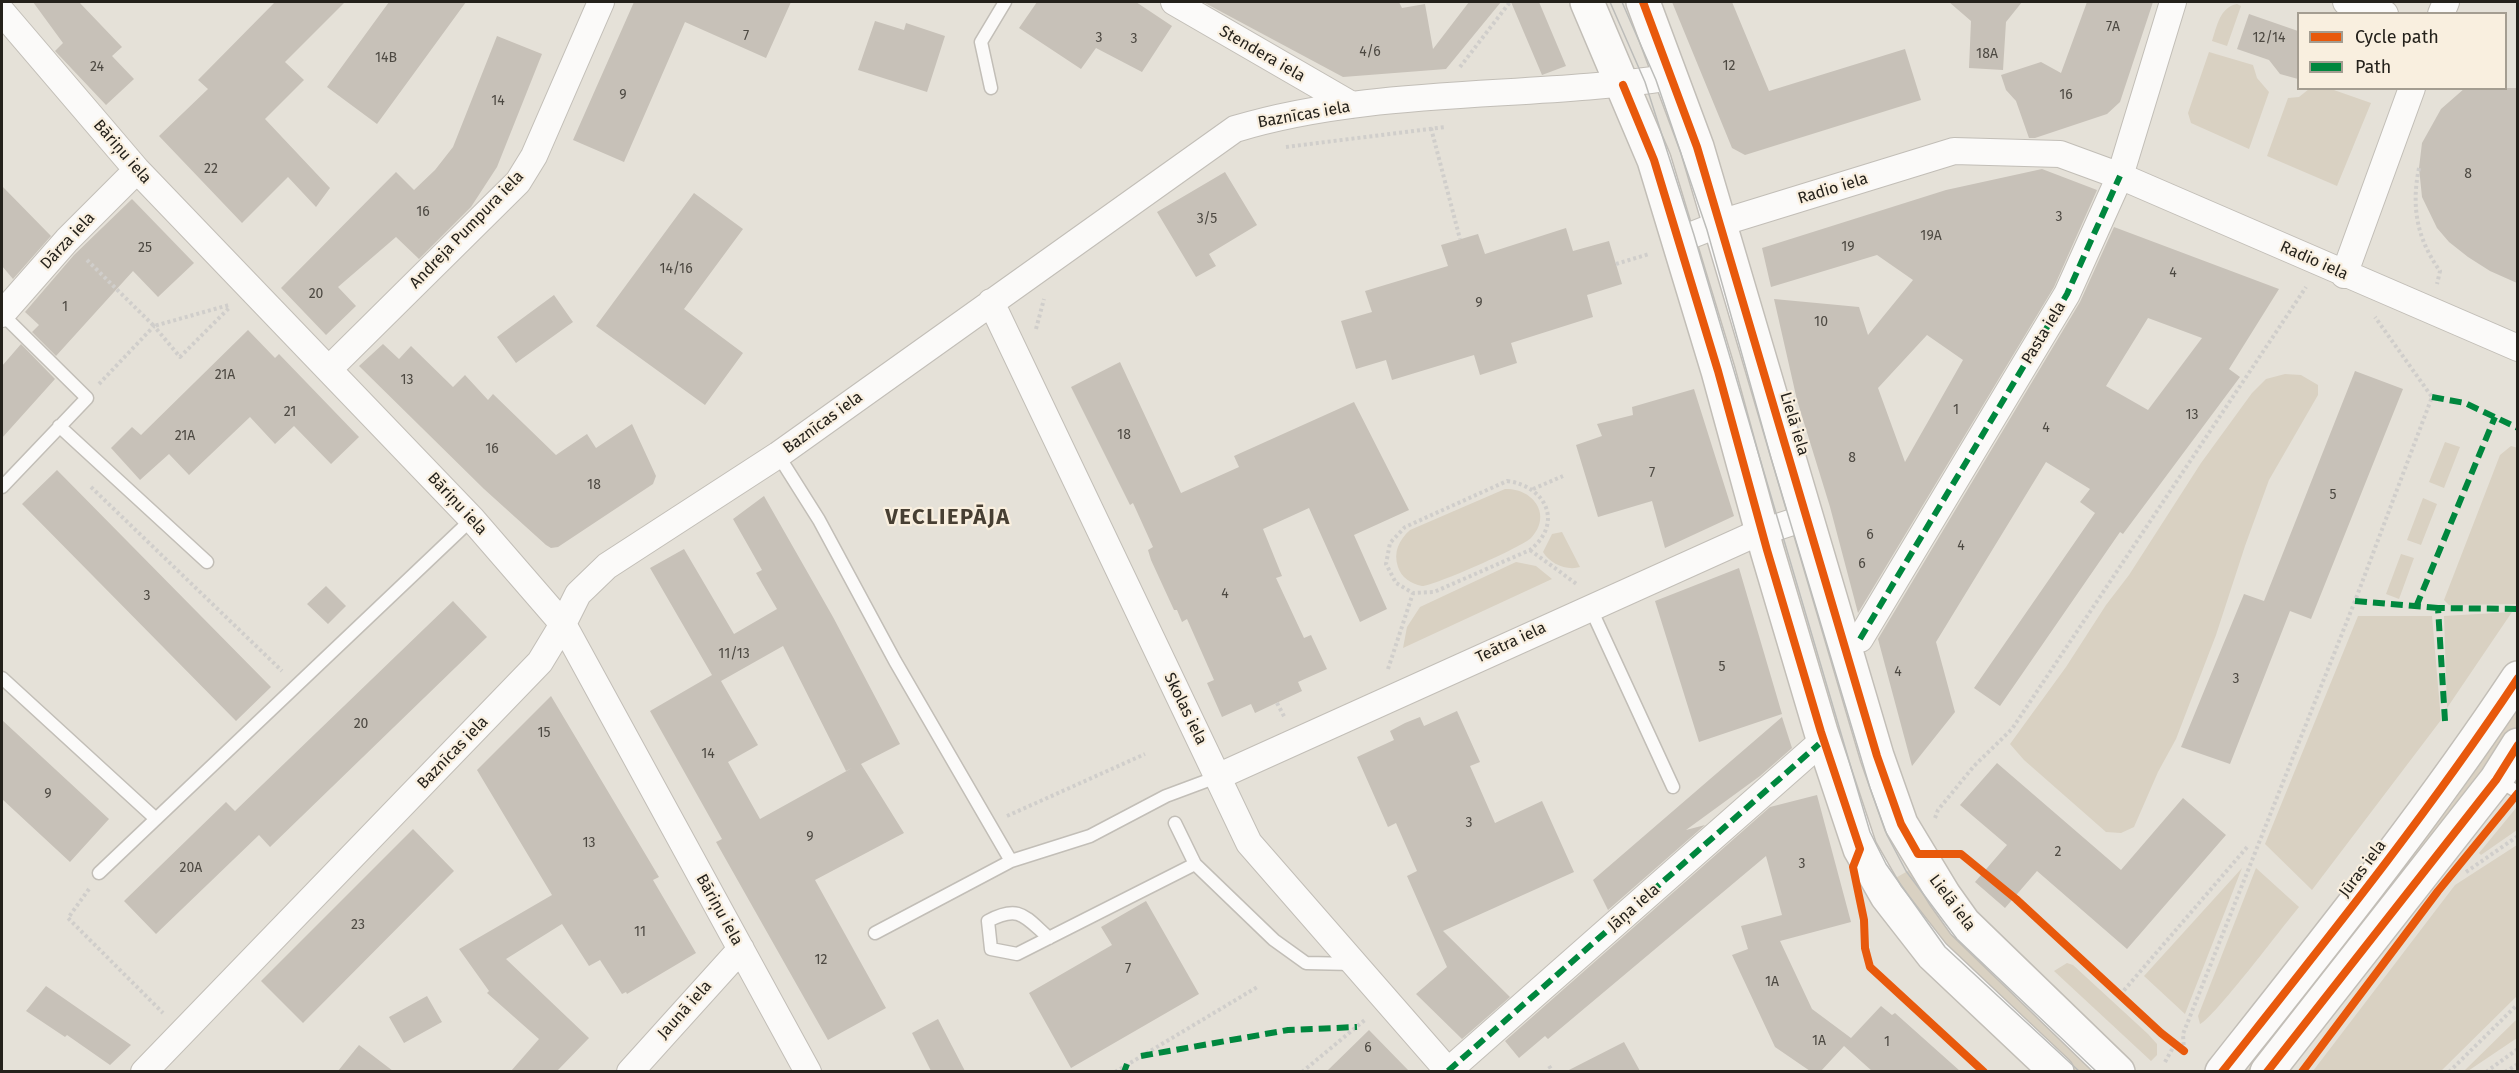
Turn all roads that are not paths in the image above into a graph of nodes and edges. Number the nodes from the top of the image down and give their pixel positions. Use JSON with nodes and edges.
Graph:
{"nodes":[{"id":1,"x":601,"y":2,"type":"edge"},
{"id":2,"x":1005,"y":2,"type":"edge"},
{"id":3,"x":1174,"y":2,"type":"edge"},
{"id":4,"x":1587,"y":2,"type":"edge"},
{"id":5,"x":1643,"y":2,"type":"edge"},
{"id":6,"x":2173,"y":2,"type":"edge"},
{"id":7,"x":2346,"y":2,"type":"edge"},
{"id":8,"x":2,"y":12,"type":"edge"},
{"id":9,"x":2378,"y":12,"type":"edge"},
{"id":10,"x":1673,"y":77,"type":"junction"},
{"id":11,"x":1623,"y":84,"type":"junction"},
{"id":12,"x":991,"y":88,"type":"dead end"},
{"id":13,"x":2411,"y":90,"type":"edge"},
{"id":14,"x":1352,"y":105,"type":"junction"},
{"id":15,"x":137,"y":170,"type":"junction"},
{"id":16,"x":2120,"y":176,"type":"junction"},
{"id":17,"x":1721,"y":225,"type":"junction"},
{"id":18,"x":1667,"y":246,"type":"junction"},
{"id":19,"x":2333,"y":269,"type":"junction"},
{"id":20,"x":991,"y":302,"type":"junction"},
{"id":21,"x":2,"y":314,"type":"edge"},
{"id":22,"x":2515,"y":345,"type":"edge"},
{"id":23,"x":329,"y":369,"type":"junction"},
{"id":24,"x":59,"y":426,"type":"junction"},
{"id":25,"x":778,"y":455,"type":"junction"},
{"id":26,"x":2,"y":487,"type":"edge"},
{"id":27,"x":1808,"y":517,"type":"junction"},
{"id":28,"x":472,"y":519,"type":"junction"},
{"id":29,"x":1762,"y":532,"type":"junction"},
{"id":30,"x":207,"y":562,"type":"dead end"},
{"id":31,"x":1581,"y":600,"type":"junction"},
{"id":32,"x":563,"y":624,"type":"junction"},
{"id":33,"x":1860,"y":639,"type":"dead end"},
{"id":34,"x":2,"y":678,"type":"edge"},
{"id":35,"x":2517,"y":678,"type":"edge"},
{"id":36,"x":1819,"y":744,"type":"dead end"},
{"id":37,"x":2517,"y":745,"type":"edge"},
{"id":38,"x":1217,"y":777,"type":"junction"},
{"id":39,"x":2507,"y":786,"type":"edge"},
{"id":40,"x":1673,"y":787,"type":"dead end"},
{"id":41,"x":156,"y":819,"type":"junction"},
{"id":42,"x":1175,"y":823,"type":"dead end"},
{"id":43,"x":1011,"y":861,"type":"junction"},
{"id":44,"x":1195,"y":864,"type":"junction"},
{"id":45,"x":99,"y":873,"type":"road end"},
{"id":46,"x":875,"y":933,"type":"dead end"},
{"id":47,"x":1048,"y":938,"type":"junction"},
{"id":48,"x":741,"y":949,"type":"junction"},
{"id":49,"x":1355,"y":964,"type":"junction"},
{"id":50,"x":2292,"y":1041,"type":"junction"},
{"id":51,"x":144,"y":1071,"type":"edge"},
{"id":52,"x":630,"y":1071,"type":"edge"},
{"id":53,"x":808,"y":1071,"type":"edge"},
{"id":54,"x":1448,"y":1071,"type":"edge"},
{"id":55,"x":2057,"y":1071,"type":"edge"},
{"id":56,"x":2118,"y":1071,"type":"edge"},
{"id":57,"x":2222,"y":1071,"type":"edge"},
{"id":58,"x":2267,"y":1071,"type":"edge"},
{"id":59,"x":2280,"y":1071,"type":"edge"}],
"edges":[{"from":1,"to":23,"type":"street","name":"Andreja Pumpura iela"},
{"from":2,"to":12,"type":"lane"},
{"from":3,"to":14,"type":"street","name":"Stendera iela"},
{"from":4,"to":11,"type":"street"},
{"from":5,"to":10,"type":"street","name":"Lielā iela"},
{"from":6,"to":16,"type":"street","name":"Pasta iela"},
{"from":7,"to":9,"type":"street"},
{"from":8,"to":15,"type":"street","name":"Bāriņu iela"},
{"from":10,"to":11,"type":"street","name":"Baznīcas iela"},
{"from":10,"to":17,"type":"street","name":"Lielā iela"},
{"from":11,"to":14,"type":"street","name":"Baznīcas iela"},
{"from":11,"to":18,"type":"street"},
{"from":13,"to":19,"type":"street"},
{"from":14,"to":20,"type":"street","name":"Baznīcas iela"},
{"from":15,"to":21,"type":"street","name":"Dārza iela"},
{"from":15,"to":23,"type":"street","name":"Bāriņu iela"},
{"from":16,"to":17,"type":"street","name":"Radio iela"},
{"from":16,"to":19,"type":"street","name":"Radio iela"},
{"from":16,"to":33,"type":"street","name":"Pasta iela"},
{"from":17,"to":18,"type":"street","name":"Radio iela"},
{"from":17,"to":27,"type":"street","name":"Lielā iela"},
{"from":18,"to":29,"type":"street"},
{"from":19,"to":22,"type":"street","name":"Radio iela"},
{"from":20,"to":25,"type":"street","name":"Baznīcas iela"},
{"from":20,"to":38,"type":"street","name":"Skolas iela"},
{"from":21,"to":24,"type":"lane"},
{"from":23,"to":28,"type":"street","name":"Bāriņu iela"},
{"from":24,"to":26,"type":"lane"},
{"from":24,"to":30,"type":"lane"},
{"from":25,"to":32,"type":"street","name":"Baznīcas iela"},
{"from":25,"to":43,"type":"lane"},
{"from":27,"to":29,"type":"street","name":"Teātra iela"},
{"from":27,"to":56,"type":"street","name":"Lielā iela"},
{"from":28,"to":32,"type":"street","name":"Bāriņu iela"},
{"from":28,"to":41,"type":"lane"},
{"from":29,"to":31,"type":"street","name":"Teātra iela"},
{"from":29,"to":55,"type":"street"},
{"from":31,"to":38,"type":"street","name":"Teātra iela"},
{"from":31,"to":40,"type":"lane"},
{"from":32,"to":48,"type":"street","name":"Bāriņu iela"},
{"from":32,"to":51,"type":"street","name":"Baznīcas iela"},
{"from":34,"to":41,"type":"lane"},
{"from":35,"to":57,"type":"street","name":"Jūras iela"},
{"from":36,"to":54,"type":"street","name":"Jāņa iela"},
{"from":37,"to":39,"type":"street"},
{"from":38,"to":43,"type":"lane"},
{"from":38,"to":49,"type":"street","name":"Skolas iela"},
{"from":39,"to":50,"type":"street"},
{"from":41,"to":45,"type":"lane"},
{"from":42,"to":44,"type":"lane"},
{"from":43,"to":46,"type":"lane"},
{"from":44,"to":47,"type":"lane"},
{"from":44,"to":49,"type":"lane"},
{"from":47,"to":47,"type":"lane"},
{"from":48,"to":52,"type":"street","name":"Jaunā iela"},
{"from":48,"to":53,"type":"street","name":"Bāriņu iela"},
{"from":49,"to":54,"type":"street","name":"Skolas iela"},
{"from":50,"to":58,"type":"street"},
{"from":50,"to":59,"type":"street"}]}
